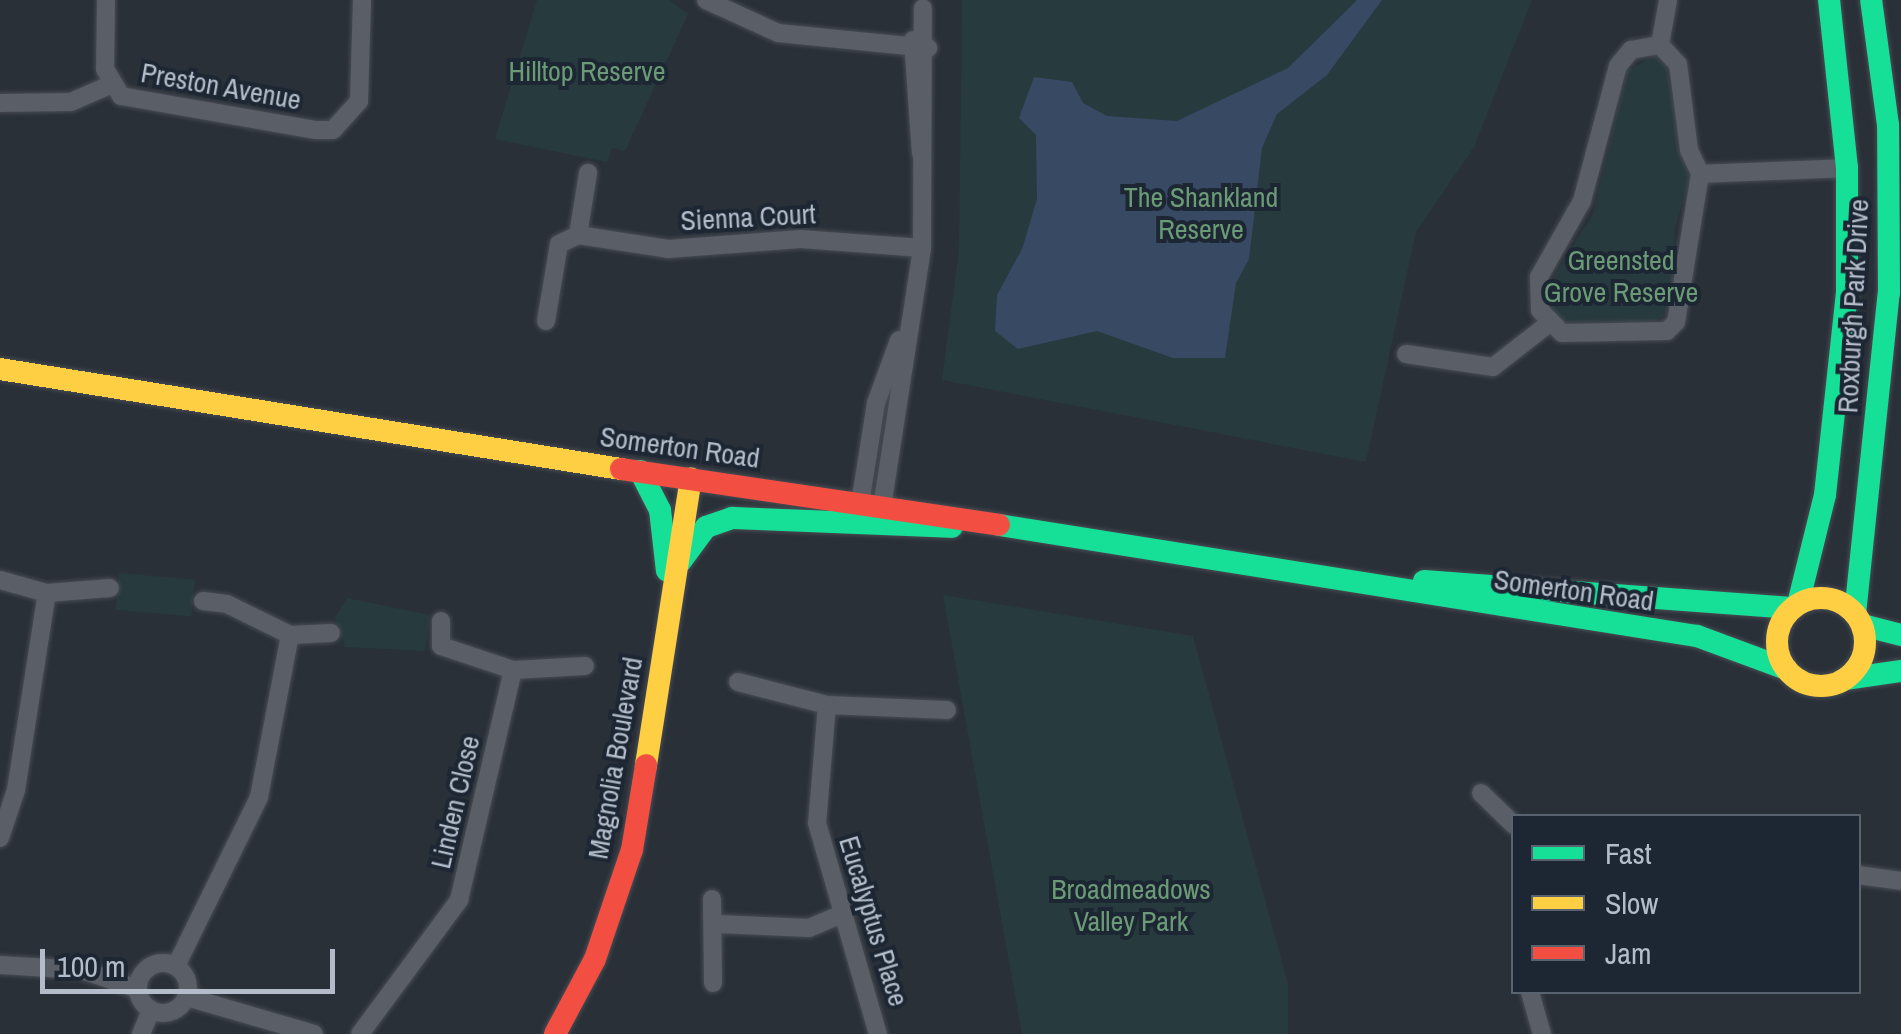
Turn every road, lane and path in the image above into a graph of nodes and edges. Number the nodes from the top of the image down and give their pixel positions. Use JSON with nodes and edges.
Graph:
{"nodes":[{"id":1,"x":106,"y":0,"type":"edge"},
{"id":2,"x":362,"y":0,"type":"edge"},
{"id":3,"x":706,"y":0,"type":"edge"},
{"id":4,"x":1668,"y":0,"type":"edge"},
{"id":5,"x":1829,"y":0,"type":"edge"},
{"id":6,"x":1871,"y":0,"type":"edge"},
{"id":7,"x":924,"y":4,"type":"edge"},
{"id":8,"x":1660,"y":45,"type":"junction"},
{"id":9,"x":919,"y":48,"type":"junction"},
{"id":10,"x":110,"y":85,"type":"junction"},
{"id":11,"x":0,"y":103,"type":"edge"},
{"id":12,"x":1889,"y":165,"type":"junction"},
{"id":13,"x":1847,"y":168,"type":"junction"},
{"id":14,"x":588,"y":172,"type":"dead end"},
{"id":15,"x":1700,"y":174,"type":"junction"},
{"id":16,"x":578,"y":235,"type":"junction"},
{"id":17,"x":922,"y":248,"type":"junction"},
{"id":18,"x":546,"y":321,"type":"dead end"},
{"id":19,"x":1547,"y":325,"type":"junction"},
{"id":20,"x":1406,"y":354,"type":"dead end"},
{"id":21,"x":0,"y":369,"type":"edge"},
{"id":22,"x":640,"y":471,"type":"junction"},
{"id":23,"x":691,"y":479,"type":"junction"},
{"id":24,"x":871,"y":506,"type":"junction"},
{"id":25,"x":1006,"y":526,"type":"junction"},
{"id":26,"x":678,"y":566,"type":"junction"},
{"id":27,"x":1352,"y":577,"type":"junction"},
{"id":28,"x":0,"y":580,"type":"edge"},
{"id":29,"x":110,"y":588,"type":"dead end"},
{"id":30,"x":47,"y":593,"type":"junction"},
{"id":31,"x":203,"y":601,"type":"dead end"},
{"id":32,"x":1795,"y":606,"type":"junction"},
{"id":33,"x":670,"y":616,"type":"junction"},
{"id":34,"x":1859,"y":619,"type":"junction"},
{"id":35,"x":441,"y":621,"type":"dead end"},
{"id":36,"x":331,"y":633,"type":"dead end"},
{"id":37,"x":290,"y":635,"type":"junction"},
{"id":38,"x":1901,"y":635,"type":"edge"},
{"id":39,"x":585,"y":666,"type":"dead end"},
{"id":40,"x":1786,"y":669,"type":"junction"},
{"id":41,"x":513,"y":670,"type":"junction"},
{"id":42,"x":1901,"y":671,"type":"edge"},
{"id":43,"x":1845,"y":679,"type":"junction"},
{"id":44,"x":738,"y":682,"type":"dead end"},
{"id":45,"x":827,"y":705,"type":"junction"},
{"id":46,"x":947,"y":710,"type":"dead end"},
{"id":47,"x":1481,"y":793,"type":"dead end"},
{"id":48,"x":1511,"y":822,"type":"edge"},
{"id":49,"x":0,"y":838,"type":"edge"},
{"id":50,"x":1861,"y":875,"type":"edge"},
{"id":51,"x":1901,"y":882,"type":"edge"},
{"id":52,"x":712,"y":899,"type":"dead end"},
{"id":53,"x":842,"y":914,"type":"junction"},
{"id":54,"x":718,"y":924,"type":"junction"},
{"id":55,"x":0,"y":966,"type":"edge"},
{"id":56,"x":176,"y":966,"type":"junction"},
{"id":57,"x":713,"y":982,"type":"dead end"},
{"id":58,"x":138,"y":988,"type":"junction"},
{"id":59,"x":1531,"y":994,"type":"edge"},
{"id":60,"x":187,"y":997,"type":"junction"},
{"id":61,"x":151,"y":1010,"type":"junction"},
{"id":62,"x":141,"y":1034,"type":"edge"},
{"id":63,"x":314,"y":1034,"type":"edge"},
{"id":64,"x":360,"y":1034,"type":"edge"},
{"id":65,"x":555,"y":1034,"type":"edge"},
{"id":66,"x":878,"y":1034,"type":"edge"},
{"id":67,"x":1542,"y":1034,"type":"edge"}],
"edges":[{"from":1,"to":10,"type":"street","name":"Preston Avenue"},
{"from":2,"to":10,"type":"street","name":"Preston Avenue"},
{"from":3,"to":9,"type":"street"},
{"from":4,"to":8,"type":"street"},
{"from":5,"to":13,"type":"main road","name":"Roxburgh Park Drive"},
{"from":6,"to":12,"type":"main road","name":"Roxburgh Park Drive"},
{"from":7,"to":9,"type":"street"},
{"from":8,"to":15,"type":"street"},
{"from":8,"to":19,"type":"street"},
{"from":9,"to":17,"type":"street"},
{"from":10,"to":11,"type":"street"},
{"from":12,"to":13,"type":"main road"},
{"from":12,"to":34,"type":"main road","name":"Roxburgh Park Drive"},
{"from":13,"to":15,"type":"street"},
{"from":13,"to":32,"type":"main road","name":"Roxburgh Park Drive"},
{"from":14,"to":16,"type":"street"},
{"from":15,"to":19,"type":"street"},
{"from":16,"to":17,"type":"street","name":"Sienna Court"},
{"from":16,"to":18,"type":"street"},
{"from":17,"to":24,"type":"street"},
{"from":19,"to":20,"type":"street"},
{"from":21,"to":22,"type":"main road","name":"Somerton Road"},
{"from":22,"to":23,"type":"main road","name":"Somerton Road"},
{"from":22,"to":33,"type":"main road"},
{"from":23,"to":24,"type":"main road","name":"Somerton Road"},
{"from":23,"to":26,"type":"main road","name":"Magnolia Boulevard"},
{"from":24,"to":25,"type":"main road","name":"Somerton Road"},
{"from":25,"to":26,"type":"main road"},
{"from":25,"to":27,"type":"main road","name":"Somerton Road"},
{"from":26,"to":33,"type":"main road","name":"Magnolia Boulevard"},
{"from":27,"to":32,"type":"main road","name":"Somerton Road"},
{"from":27,"to":40,"type":"main road","name":"Somerton Road"},
{"from":28,"to":30,"type":"street"},
{"from":29,"to":30,"type":"street"},
{"from":30,"to":49,"type":"street"},
{"from":31,"to":37,"type":"street"},
{"from":32,"to":34,"type":"main road"},
{"from":32,"to":40,"type":"main road"},
{"from":33,"to":65,"type":"main road","name":"Magnolia Boulevard"},
{"from":34,"to":38,"type":"main road"},
{"from":34,"to":43,"type":"main road"},
{"from":35,"to":41,"type":"street"},
{"from":36,"to":37,"type":"street"},
{"from":37,"to":56,"type":"street"},
{"from":39,"to":41,"type":"street"},
{"from":40,"to":43,"type":"main road"},
{"from":41,"to":64,"type":"street","name":"Linden Close"},
{"from":42,"to":43,"type":"main road"},
{"from":44,"to":45,"type":"street"},
{"from":45,"to":46,"type":"street"},
{"from":45,"to":53,"type":"street","name":"Eucalyptus Place"},
{"from":47,"to":48,"type":"street"},
{"from":50,"to":51,"type":"street"},
{"from":52,"to":54,"type":"street"},
{"from":53,"to":54,"type":"street"},
{"from":53,"to":66,"type":"street","name":"Eucalyptus Place"},
{"from":54,"to":57,"type":"street"},
{"from":55,"to":58,"type":"street"},
{"from":56,"to":58,"type":"street"},
{"from":56,"to":60,"type":"street"},
{"from":58,"to":61,"type":"street"},
{"from":59,"to":67,"type":"street"},
{"from":60,"to":61,"type":"street"},
{"from":60,"to":63,"type":"street"},
{"from":61,"to":62,"type":"street"}]}
